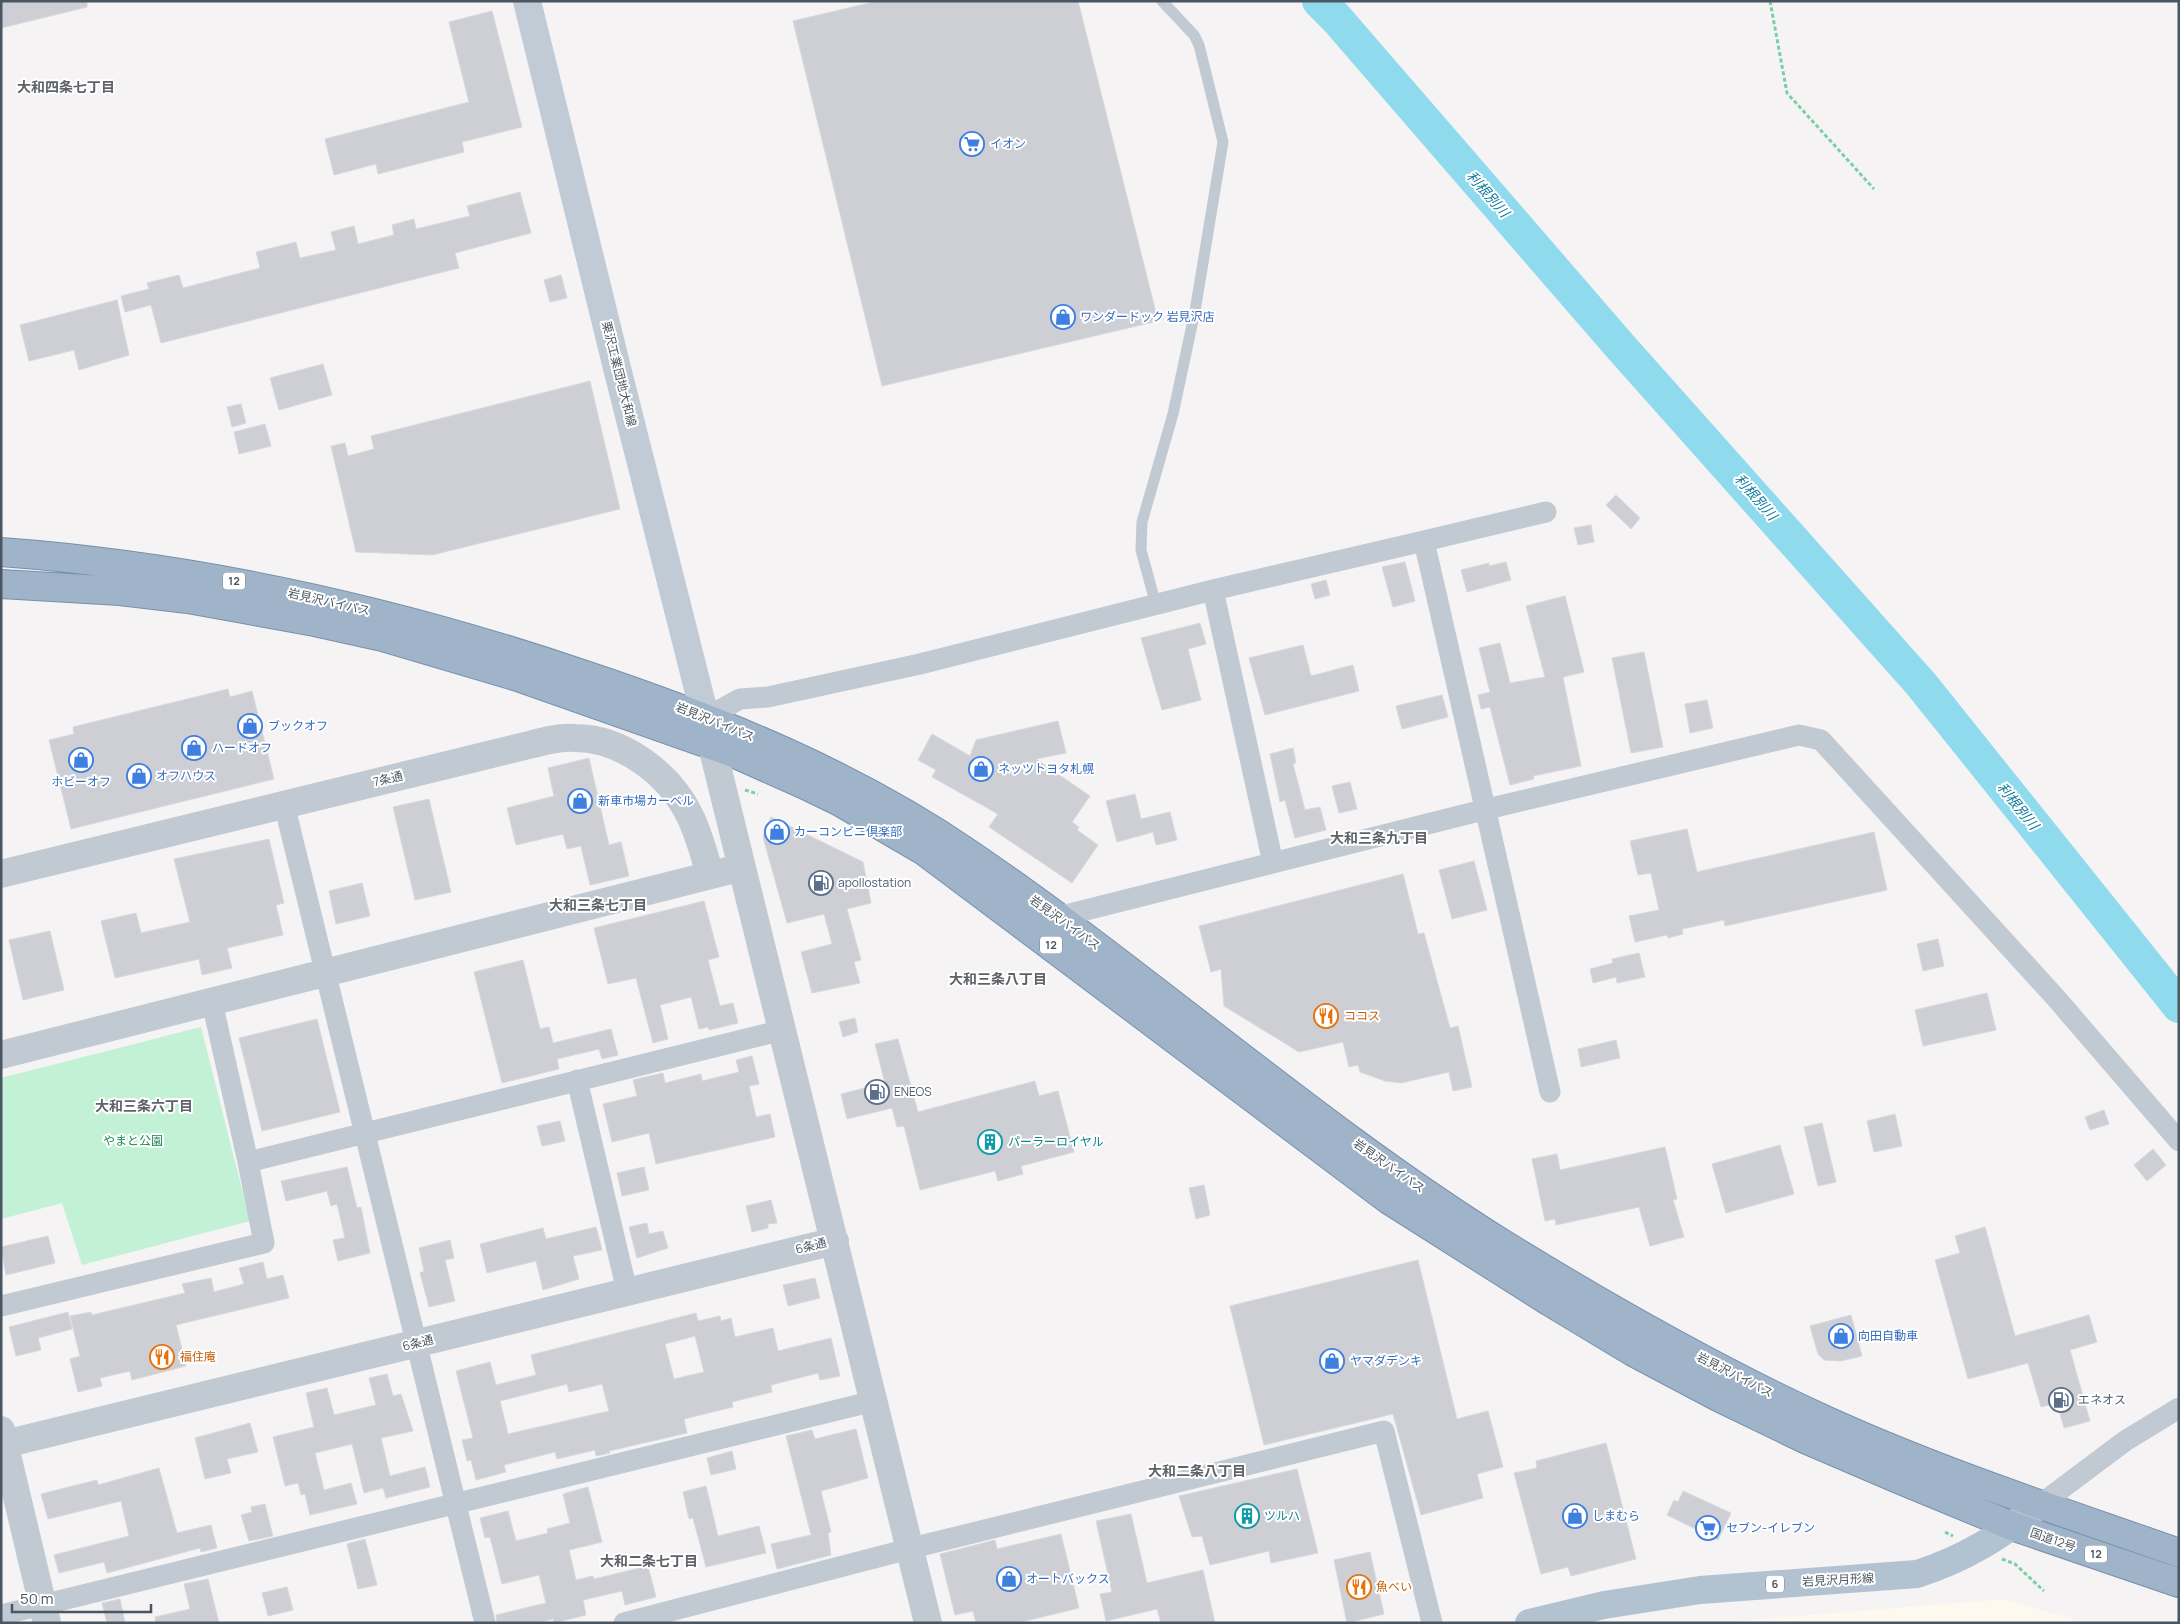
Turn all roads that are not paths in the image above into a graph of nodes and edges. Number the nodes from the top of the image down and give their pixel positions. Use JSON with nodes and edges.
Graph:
{"nodes":[{"id":1,"x":528,"y":1,"type":"edge"},
{"id":2,"x":1162,"y":1,"type":"edge"},
{"id":3,"x":1546,"y":512,"type":"dead end"},
{"id":4,"x":1424,"y":541,"type":"junction"},
{"id":5,"x":1,"y":552,"type":"edge"},
{"id":6,"x":1,"y":584,"type":"edge"},
{"id":7,"x":1214,"y":590,"type":"junction"},
{"id":8,"x":1156,"y":605,"type":"junction"},
{"id":9,"x":706,"y":717,"type":"junction"},
{"id":10,"x":712,"y":746,"type":"junction"},
{"id":11,"x":284,"y":804,"type":"junction"},
{"id":12,"x":1487,"y":809,"type":"junction"},
{"id":13,"x":1273,"y":863,"type":"junction"},
{"id":14,"x":742,"y":868,"type":"junction"},
{"id":15,"x":1,"y":874,"type":"edge"},
{"id":16,"x":710,"y":874,"type":"junction"},
{"id":17,"x":1058,"y":917,"type":"junction"},
{"id":18,"x":325,"y":973,"type":"junction"},
{"id":19,"x":212,"y":1002,"type":"junction"},
{"id":20,"x":783,"y":1030,"type":"junction"},
{"id":21,"x":1,"y":1054,"type":"edge"},
{"id":22,"x":577,"y":1080,"type":"junction"},
{"id":23,"x":1550,"y":1092,"type":"dead end"},
{"id":24,"x":364,"y":1132,"type":"junction"},
{"id":25,"x":2179,"y":1140,"type":"edge"},
{"id":26,"x":248,"y":1162,"type":"junction"},
{"id":27,"x":835,"y":1240,"type":"junction"},
{"id":28,"x":627,"y":1291,"type":"junction"},
{"id":29,"x":1,"y":1306,"type":"edge"},
{"id":30,"x":415,"y":1344,"type":"junction"},
{"id":31,"x":874,"y":1400,"type":"junction"},
{"id":32,"x":2179,"y":1408,"type":"edge"},
{"id":33,"x":2,"y":1440,"type":"edge"},
{"id":34,"x":455,"y":1502,"type":"junction"},
{"id":35,"x":2041,"y":1504,"type":"junction"},
{"id":36,"x":2012,"y":1526,"type":"junction"},
{"id":37,"x":910,"y":1549,"type":"junction"},
{"id":38,"x":2179,"y":1553,"type":"edge"},
{"id":39,"x":2179,"y":1583,"type":"edge"},
{"id":40,"x":45,"y":1614,"type":"edge"},
{"id":41,"x":1,"y":1615,"type":"edge"},
{"id":42,"x":485,"y":1623,"type":"edge"},
{"id":43,"x":624,"y":1623,"type":"edge"},
{"id":44,"x":928,"y":1623,"type":"edge"},
{"id":45,"x":1432,"y":1623,"type":"edge"},
{"id":46,"x":1529,"y":1623,"type":"edge"}],
"edges":[{"from":1,"to":9,"type":"main road","name":"栗沢工業団地大和線"},
{"from":2,"to":8,"type":"lane"},
{"from":3,"to":4,"type":"street"},
{"from":4,"to":7,"type":"street"},
{"from":4,"to":12,"type":"street"},
{"from":5,"to":9,"type":"highway","name":"岩見沢バイパス","number":"12"},
{"from":6,"to":10,"type":"highway","name":"岩見沢バイパス","number":"12"},
{"from":7,"to":8,"type":"street"},
{"from":7,"to":13,"type":"street"},
{"from":8,"to":9,"type":"street"},
{"from":9,"to":10,"type":"main road","name":"栗沢工業団地大和線"},
{"from":9,"to":17,"type":"highway","name":"岩見沢バイパス","number":"12"},
{"from":10,"to":14,"type":"street"},
{"from":10,"to":36,"type":"highway","name":"岩見沢バイパス","number":"12"},
{"from":11,"to":15,"type":"street","name":"7条通"},
{"from":11,"to":16,"type":"street","name":"7条通"},
{"from":11,"to":18,"type":"street"},
{"from":12,"to":13,"type":"street"},
{"from":12,"to":23,"type":"street"},
{"from":12,"to":25,"type":"street"},
{"from":13,"to":17,"type":"street"},
{"from":14,"to":16,"type":"street"},
{"from":14,"to":20,"type":"street"},
{"from":16,"to":18,"type":"street"},
{"from":17,"to":35,"type":"highway","name":"岩見沢バイパス","number":"12"},
{"from":18,"to":19,"type":"street"},
{"from":18,"to":24,"type":"street"},
{"from":19,"to":21,"type":"street"},
{"from":19,"to":26,"type":"street"},
{"from":20,"to":22,"type":"street"},
{"from":20,"to":27,"type":"street"},
{"from":22,"to":24,"type":"street"},
{"from":22,"to":28,"type":"street"},
{"from":24,"to":26,"type":"street"},
{"from":24,"to":30,"type":"street"},
{"from":26,"to":29,"type":"street"},
{"from":27,"to":28,"type":"street","name":"6条通"},
{"from":27,"to":31,"type":"street"},
{"from":28,"to":30,"type":"street","name":"6条通"},
{"from":30,"to":33,"type":"street","name":"6条通"},
{"from":30,"to":34,"type":"street"},
{"from":31,"to":34,"type":"street"},
{"from":31,"to":37,"type":"street"},
{"from":32,"to":35,"type":"street"},
{"from":33,"to":40,"type":"street"},
{"from":34,"to":40,"type":"street"},
{"from":34,"to":42,"type":"street"},
{"from":35,"to":36,"type":"main road","name":"岩見沢月形線","number":"6"},
{"from":35,"to":38,"type":"highway","number":"12"},
{"from":36,"to":39,"type":"highway","name":"国道12号","number":"12"},
{"from":36,"to":46,"type":"main road","name":"岩見沢月形線","number":"6"},
{"from":37,"to":43,"type":"street"},
{"from":37,"to":44,"type":"street"},
{"from":37,"to":45,"type":"street"},
{"from":40,"to":41,"type":"street"}]}
